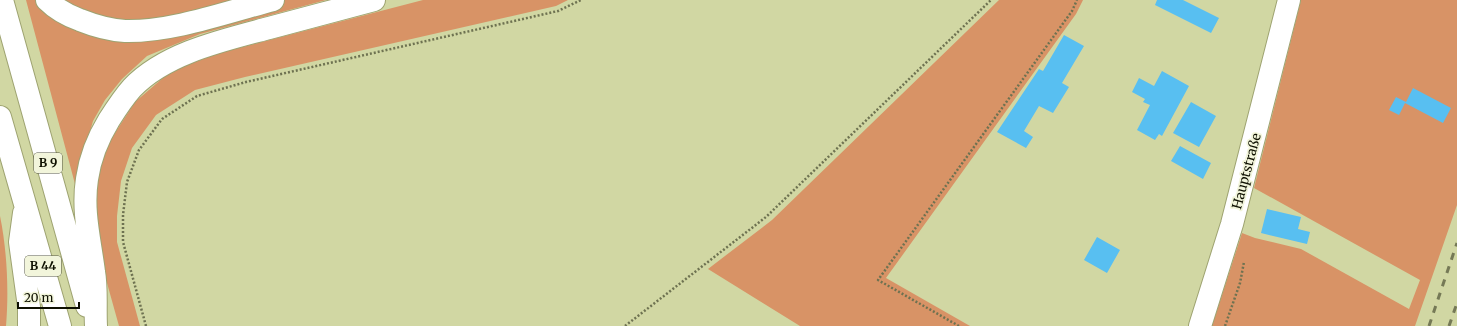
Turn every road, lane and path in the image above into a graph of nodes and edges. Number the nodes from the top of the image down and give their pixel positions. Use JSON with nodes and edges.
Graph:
{"nodes":[{"id":1,"x":2,"y":0,"type":"edge"},
{"id":2,"x":47,"y":0,"type":"edge"},
{"id":3,"x":273,"y":0,"type":"edge"},
{"id":4,"x":374,"y":0,"type":"edge"},
{"id":5,"x":581,"y":0,"type":"edge"},
{"id":6,"x":991,"y":0,"type":"edge"},
{"id":7,"x":1077,"y":0,"type":"edge"},
{"id":8,"x":1287,"y":8,"type":"edge"},
{"id":9,"x":0,"y":117,"type":"edge"},
{"id":10,"x":25,"y":206,"type":"junction"},
{"id":11,"x":29,"y":326,"type":"edge"},
{"id":12,"x":60,"y":326,"type":"edge"},
{"id":13,"x":94,"y":326,"type":"edge"},
{"id":14,"x":146,"y":326,"type":"edge"},
{"id":15,"x":625,"y":326,"type":"edge"},
{"id":16,"x":959,"y":326,"type":"edge"},
{"id":17,"x":1200,"y":326,"type":"edge"}],
"edges":[{"from":1,"to":13,"type":"main road","number":"B 9"},
{"from":2,"to":3,"type":"main road"},
{"from":4,"to":13,"type":"main road"},
{"from":5,"to":14,"type":"path"},
{"from":6,"to":15,"type":"path"},
{"from":7,"to":16,"type":"path"},
{"from":8,"to":17,"type":"main road","name":"Hauptstraße"},
{"from":9,"to":10,"type":"main road","number":"B 9"},
{"from":10,"to":11,"type":"main road"},
{"from":10,"to":12,"type":"main road","number":"B 44"}]}
